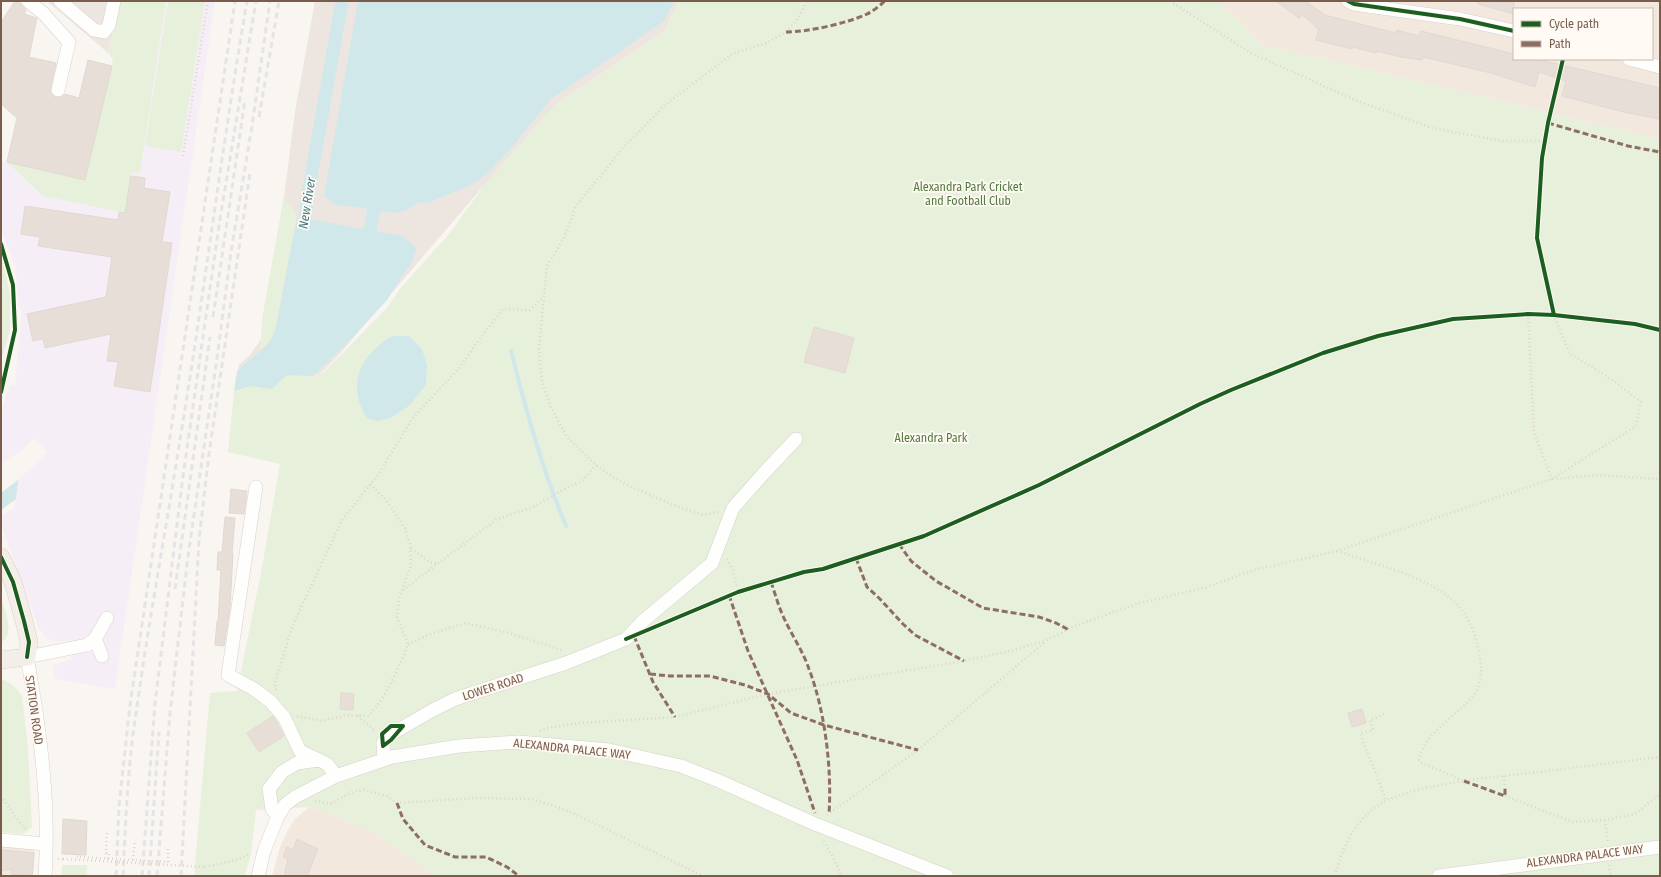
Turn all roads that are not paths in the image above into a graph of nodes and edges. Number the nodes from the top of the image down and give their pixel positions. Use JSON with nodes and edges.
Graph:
{"nodes":[{"id":1,"x":28,"y":1,"type":"edge"},
{"id":2,"x":60,"y":1,"type":"edge"},
{"id":3,"x":114,"y":1,"type":"edge"},
{"id":4,"x":1348,"y":1,"type":"edge"},
{"id":5,"x":1513,"y":31,"type":"edge"},
{"id":6,"x":1634,"y":60,"type":"edge"},
{"id":7,"x":1660,"y":66,"type":"edge"},
{"id":8,"x":58,"y":90,"type":"dead end"},
{"id":9,"x":796,"y":438,"type":"dead end"},
{"id":10,"x":256,"y":487,"type":"dead end"},
{"id":11,"x":1,"y":557,"type":"edge"},
{"id":12,"x":107,"y":618,"type":"dead end"},
{"id":13,"x":95,"y":639,"type":"junction"},
{"id":14,"x":102,"y":656,"type":"dead end"},
{"id":15,"x":26,"y":657,"type":"junction"},
{"id":16,"x":1,"y":660,"type":"edge"},
{"id":17,"x":319,"y":760,"type":"junction"},
{"id":18,"x":384,"y":760,"type":"junction"},
{"id":19,"x":336,"y":776,"type":"junction"},
{"id":20,"x":278,"y":816,"type":"junction"},
{"id":21,"x":1,"y":840,"type":"edge"},
{"id":22,"x":46,"y":844,"type":"junction"},
{"id":23,"x":1660,"y":847,"type":"edge"},
{"id":24,"x":45,"y":876,"type":"edge"},
{"id":25,"x":258,"y":876,"type":"edge"},
{"id":26,"x":947,"y":876,"type":"edge"},
{"id":27,"x":1439,"y":876,"type":"edge"}],
"edges":[{"from":1,"to":8,"type":"street"},
{"from":2,"to":3,"type":"street"},
{"from":4,"to":5,"type":"street"},
{"from":6,"to":7,"type":"street"},
{"from":9,"to":18,"type":"street","name":"LOWER ROAD"},
{"from":10,"to":17,"type":"street"},
{"from":11,"to":15,"type":"main road","name":"STATION ROAD"},
{"from":12,"to":13,"type":"street"},
{"from":13,"to":14,"type":"street"},
{"from":13,"to":15,"type":"street"},
{"from":15,"to":16,"type":"main road"},
{"from":15,"to":22,"type":"street","name":"STATION ROAD"},
{"from":17,"to":19,"type":"street"},
{"from":17,"to":20,"type":"street"},
{"from":18,"to":19,"type":"street","name":"ALEXANDRA PALACE WAY"},
{"from":18,"to":26,"type":"street","name":"ALEXANDRA PALACE WAY"},
{"from":19,"to":20,"type":"street","name":"ALEXANDRA PALACE WAY"},
{"from":20,"to":25,"type":"street","name":"ALEXANDRA PALACE WAY"},
{"from":21,"to":22,"type":"street"},
{"from":22,"to":24,"type":"street","name":"STATION ROAD"},
{"from":23,"to":27,"type":"street","name":"ALEXANDRA PALACE WAY"}]}
